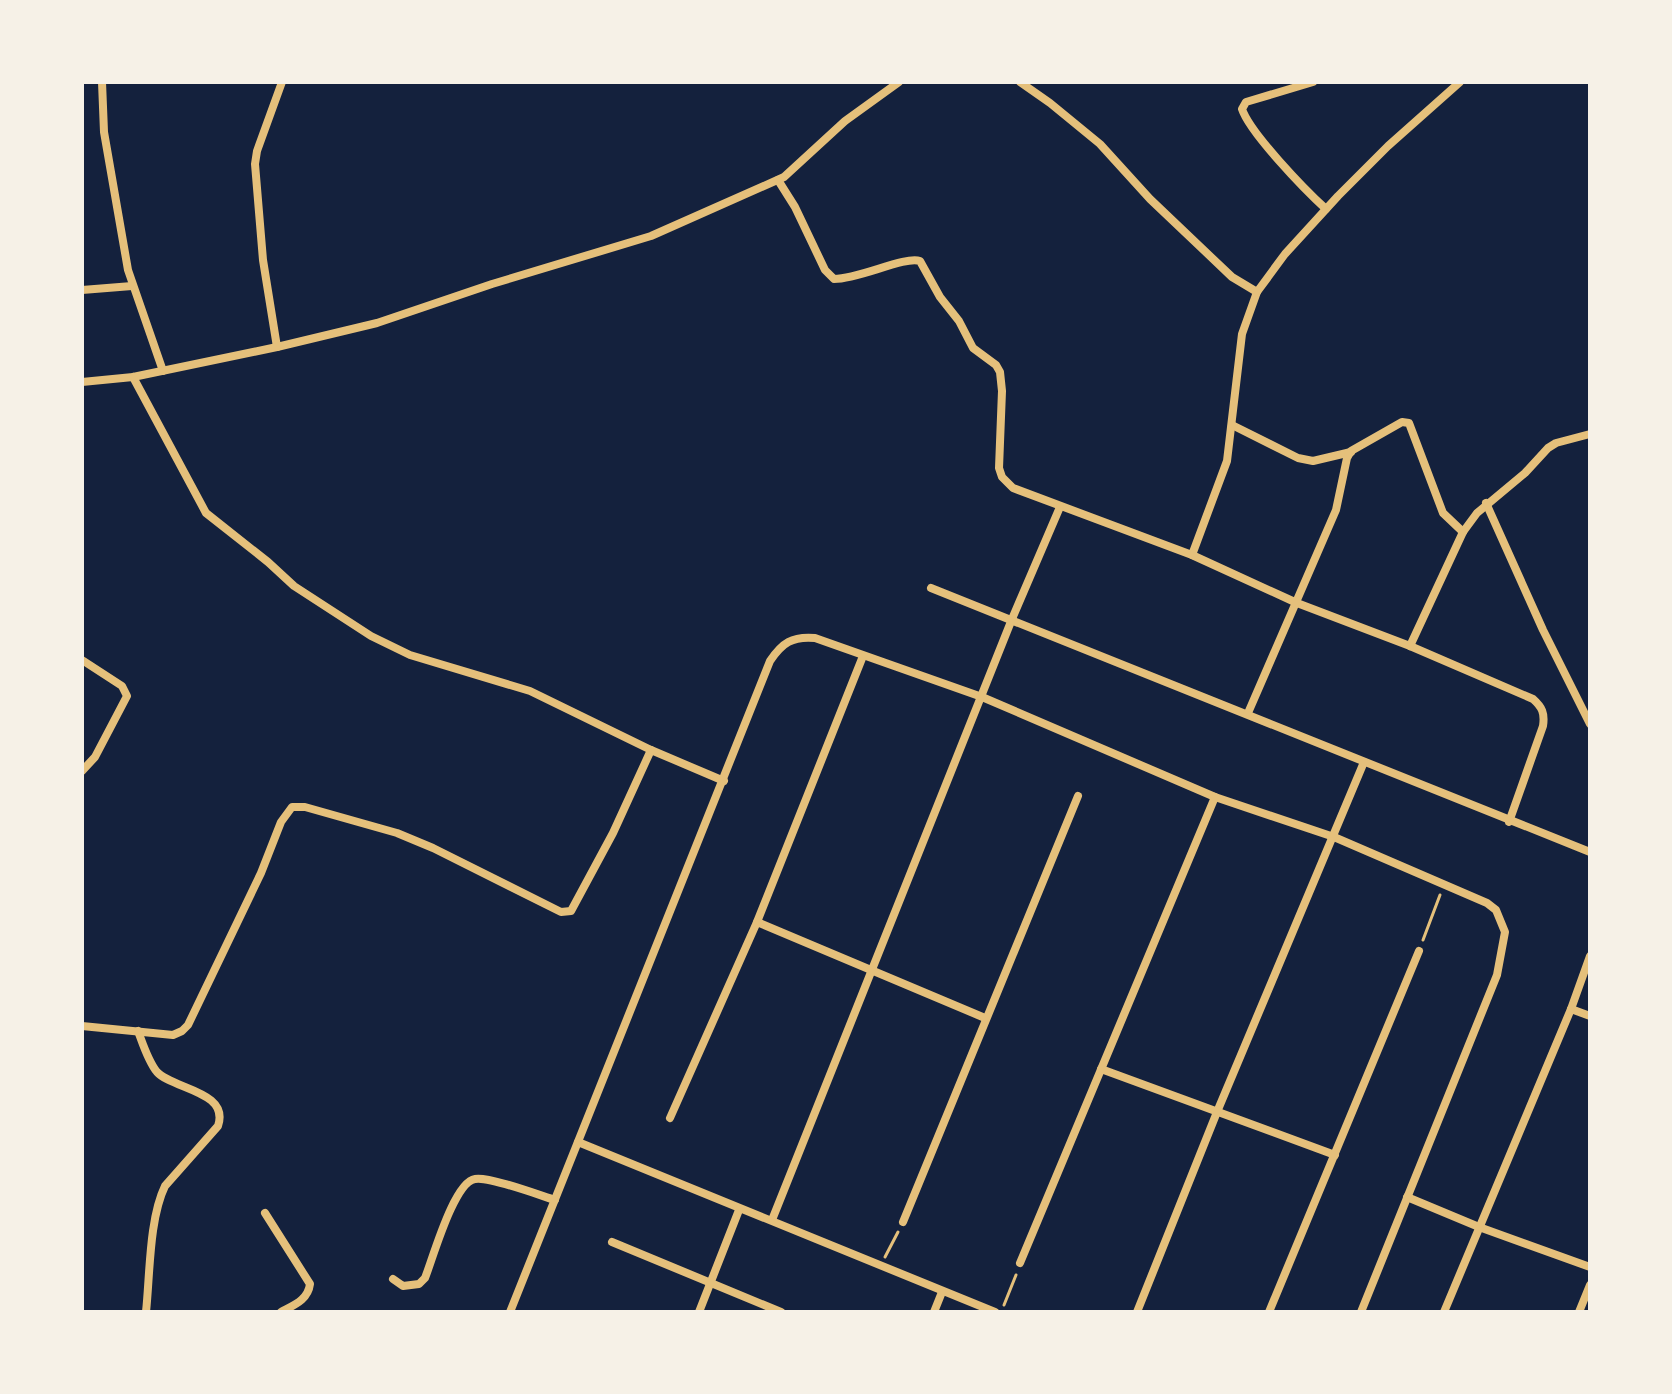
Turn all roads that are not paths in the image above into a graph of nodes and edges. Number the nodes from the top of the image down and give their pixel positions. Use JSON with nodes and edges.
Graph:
{"nodes":[{"id":1,"x":102,"y":82,"type":"edge"},
{"id":2,"x":282,"y":82,"type":"edge"},
{"id":3,"x":899,"y":82,"type":"edge"},
{"id":4,"x":1020,"y":82,"type":"edge"},
{"id":5,"x":1460,"y":82,"type":"edge"},
{"id":6,"x":1310,"y":83,"type":"edge"},
{"id":7,"x":778,"y":180,"type":"junction"},
{"id":8,"x":1326,"y":209,"type":"junction"},
{"id":9,"x":132,"y":286,"type":"junction"},
{"id":10,"x":82,"y":290,"type":"edge"},
{"id":11,"x":1257,"y":292,"type":"junction"},
{"id":12,"x":277,"y":347,"type":"junction"},
{"id":13,"x":163,"y":371,"type":"junction"},
{"id":14,"x":133,"y":377,"type":"junction"},
{"id":15,"x":82,"y":382,"type":"edge"},
{"id":16,"x":1232,"y":425,"type":"junction"},
{"id":17,"x":1590,"y":434,"type":"edge"},
{"id":18,"x":1351,"y":451,"type":"junction"},
{"id":19,"x":1486,"y":503,"type":"junction"},
{"id":20,"x":1060,"y":507,"type":"junction"},
{"id":21,"x":1463,"y":532,"type":"junction"},
{"id":22,"x":1192,"y":555,"type":"junction"},
{"id":23,"x":931,"y":588,"type":"dead end"},
{"id":24,"x":1297,"y":603,"type":"junction"},
{"id":25,"x":1012,"y":619,"type":"junction"},
{"id":26,"x":1410,"y":646,"type":"junction"},
{"id":27,"x":863,"y":656,"type":"junction"},
{"id":28,"x":82,"y":660,"type":"edge"},
{"id":29,"x":982,"y":697,"type":"junction"},
{"id":30,"x":1248,"y":713,"type":"junction"},
{"id":31,"x":1590,"y":724,"type":"edge"},
{"id":32,"x":651,"y":750,"type":"junction"},
{"id":33,"x":1364,"y":762,"type":"junction"},
{"id":34,"x":82,"y":771,"type":"edge"},
{"id":35,"x":724,"y":781,"type":"junction"},
{"id":36,"x":1078,"y":796,"type":"dead end"},
{"id":37,"x":1215,"y":797,"type":"junction"},
{"id":38,"x":1509,"y":822,"type":"junction"},
{"id":39,"x":1334,"y":837,"type":"junction"},
{"id":40,"x":1590,"y":852,"type":"edge"},
{"id":41,"x":757,"y":922,"type":"junction"},
{"id":42,"x":1419,"y":951,"type":"road end"},
{"id":43,"x":1590,"y":956,"type":"edge"},
{"id":44,"x":872,"y":972,"type":"junction"},
{"id":45,"x":1571,"y":1009,"type":"junction"},
{"id":46,"x":1590,"y":1016,"type":"edge"},
{"id":47,"x":985,"y":1018,"type":"junction"},
{"id":48,"x":82,"y":1026,"type":"edge"},
{"id":49,"x":138,"y":1031,"type":"junction"},
{"id":50,"x":1101,"y":1069,"type":"junction"},
{"id":51,"x":1217,"y":1112,"type":"junction"},
{"id":52,"x":670,"y":1118,"type":"dead end"},
{"id":53,"x":578,"y":1142,"type":"junction"},
{"id":54,"x":1335,"y":1155,"type":"junction"},
{"id":55,"x":1407,"y":1197,"type":"junction"},
{"id":56,"x":555,"y":1200,"type":"junction"},
{"id":57,"x":739,"y":1210,"type":"junction"},
{"id":58,"x":265,"y":1213,"type":"dead end"},
{"id":59,"x":772,"y":1220,"type":"junction"},
{"id":60,"x":903,"y":1222,"type":"road end"},
{"id":61,"x":1479,"y":1227,"type":"junction"},
{"id":62,"x":612,"y":1242,"type":"dead end"},
{"id":63,"x":1020,"y":1263,"type":"road end"},
{"id":64,"x":1590,"y":1267,"type":"edge"},
{"id":65,"x":393,"y":1279,"type":"dead end"},
{"id":66,"x":710,"y":1283,"type":"junction"},
{"id":67,"x":1590,"y":1285,"type":"edge"},
{"id":68,"x":942,"y":1292,"type":"junction"},
{"id":69,"x":146,"y":1312,"type":"edge"},
{"id":70,"x":281,"y":1312,"type":"edge"},
{"id":71,"x":510,"y":1312,"type":"edge"},
{"id":72,"x":699,"y":1312,"type":"edge"},
{"id":73,"x":781,"y":1312,"type":"edge"},
{"id":74,"x":934,"y":1312,"type":"edge"},
{"id":75,"x":995,"y":1312,"type":"edge"},
{"id":76,"x":1137,"y":1312,"type":"edge"},
{"id":77,"x":1269,"y":1312,"type":"edge"},
{"id":78,"x":1361,"y":1312,"type":"edge"},
{"id":79,"x":1444,"y":1312,"type":"edge"},
{"id":80,"x":1579,"y":1312,"type":"edge"}],
"edges":[{"from":1,"to":9,"type":"street"},
{"from":2,"to":12,"type":"street"},
{"from":3,"to":7,"type":"street"},
{"from":4,"to":11,"type":"street"},
{"from":5,"to":8,"type":"street"},
{"from":6,"to":8,"type":"street"},
{"from":7,"to":12,"type":"street"},
{"from":7,"to":20,"type":"street"},
{"from":8,"to":11,"type":"street"},
{"from":9,"to":10,"type":"street"},
{"from":9,"to":13,"type":"street"},
{"from":11,"to":16,"type":"street"},
{"from":12,"to":13,"type":"street"},
{"from":13,"to":14,"type":"street"},
{"from":14,"to":15,"type":"street"},
{"from":14,"to":32,"type":"street"},
{"from":16,"to":18,"type":"street"},
{"from":16,"to":22,"type":"street"},
{"from":17,"to":19,"type":"street"},
{"from":18,"to":21,"type":"street"},
{"from":18,"to":24,"type":"street"},
{"from":19,"to":21,"type":"street"},
{"from":19,"to":31,"type":"street"},
{"from":20,"to":22,"type":"street"},
{"from":20,"to":25,"type":"street"},
{"from":21,"to":26,"type":"street"},
{"from":22,"to":24,"type":"street"},
{"from":23,"to":25,"type":"street"},
{"from":24,"to":26,"type":"street"},
{"from":24,"to":30,"type":"street"},
{"from":25,"to":29,"type":"street"},
{"from":25,"to":30,"type":"street"},
{"from":26,"to":38,"type":"street"},
{"from":27,"to":29,"type":"street"},
{"from":27,"to":35,"type":"street"},
{"from":27,"to":41,"type":"street"},
{"from":28,"to":34,"type":"street"},
{"from":29,"to":37,"type":"street"},
{"from":29,"to":44,"type":"street"},
{"from":30,"to":33,"type":"street"},
{"from":32,"to":35,"type":"street"},
{"from":32,"to":49,"type":"street"},
{"from":33,"to":38,"type":"street"},
{"from":33,"to":39,"type":"street"},
{"from":35,"to":53,"type":"street"},
{"from":36,"to":47,"type":"street"},
{"from":37,"to":39,"type":"street"},
{"from":37,"to":50,"type":"street"},
{"from":38,"to":40,"type":"street"},
{"from":39,"to":51,"type":"street"},
{"from":39,"to":55,"type":"street"},
{"from":41,"to":44,"type":"street"},
{"from":41,"to":52,"type":"street"},
{"from":42,"to":54,"type":"street"},
{"from":43,"to":45,"type":"street"},
{"from":44,"to":47,"type":"street"},
{"from":44,"to":59,"type":"street"},
{"from":45,"to":46,"type":"street"},
{"from":45,"to":61,"type":"street"},
{"from":47,"to":60,"type":"street"},
{"from":48,"to":49,"type":"street"},
{"from":49,"to":69,"type":"street"},
{"from":50,"to":51,"type":"street"},
{"from":50,"to":63,"type":"street"},
{"from":51,"to":54,"type":"street"},
{"from":51,"to":76,"type":"street"},
{"from":53,"to":56,"type":"street"},
{"from":53,"to":57,"type":"street"},
{"from":54,"to":77,"type":"street"},
{"from":55,"to":61,"type":"street"},
{"from":55,"to":78,"type":"street"},
{"from":56,"to":65,"type":"street"},
{"from":56,"to":71,"type":"street"},
{"from":57,"to":59,"type":"street"},
{"from":57,"to":66,"type":"street"},
{"from":58,"to":70,"type":"street"},
{"from":59,"to":68,"type":"street"},
{"from":61,"to":64,"type":"street"},
{"from":61,"to":79,"type":"street"},
{"from":62,"to":66,"type":"street"},
{"from":66,"to":72,"type":"street"},
{"from":66,"to":73,"type":"street"},
{"from":67,"to":80,"type":"street"},
{"from":68,"to":74,"type":"street"},
{"from":68,"to":75,"type":"street"}]}
